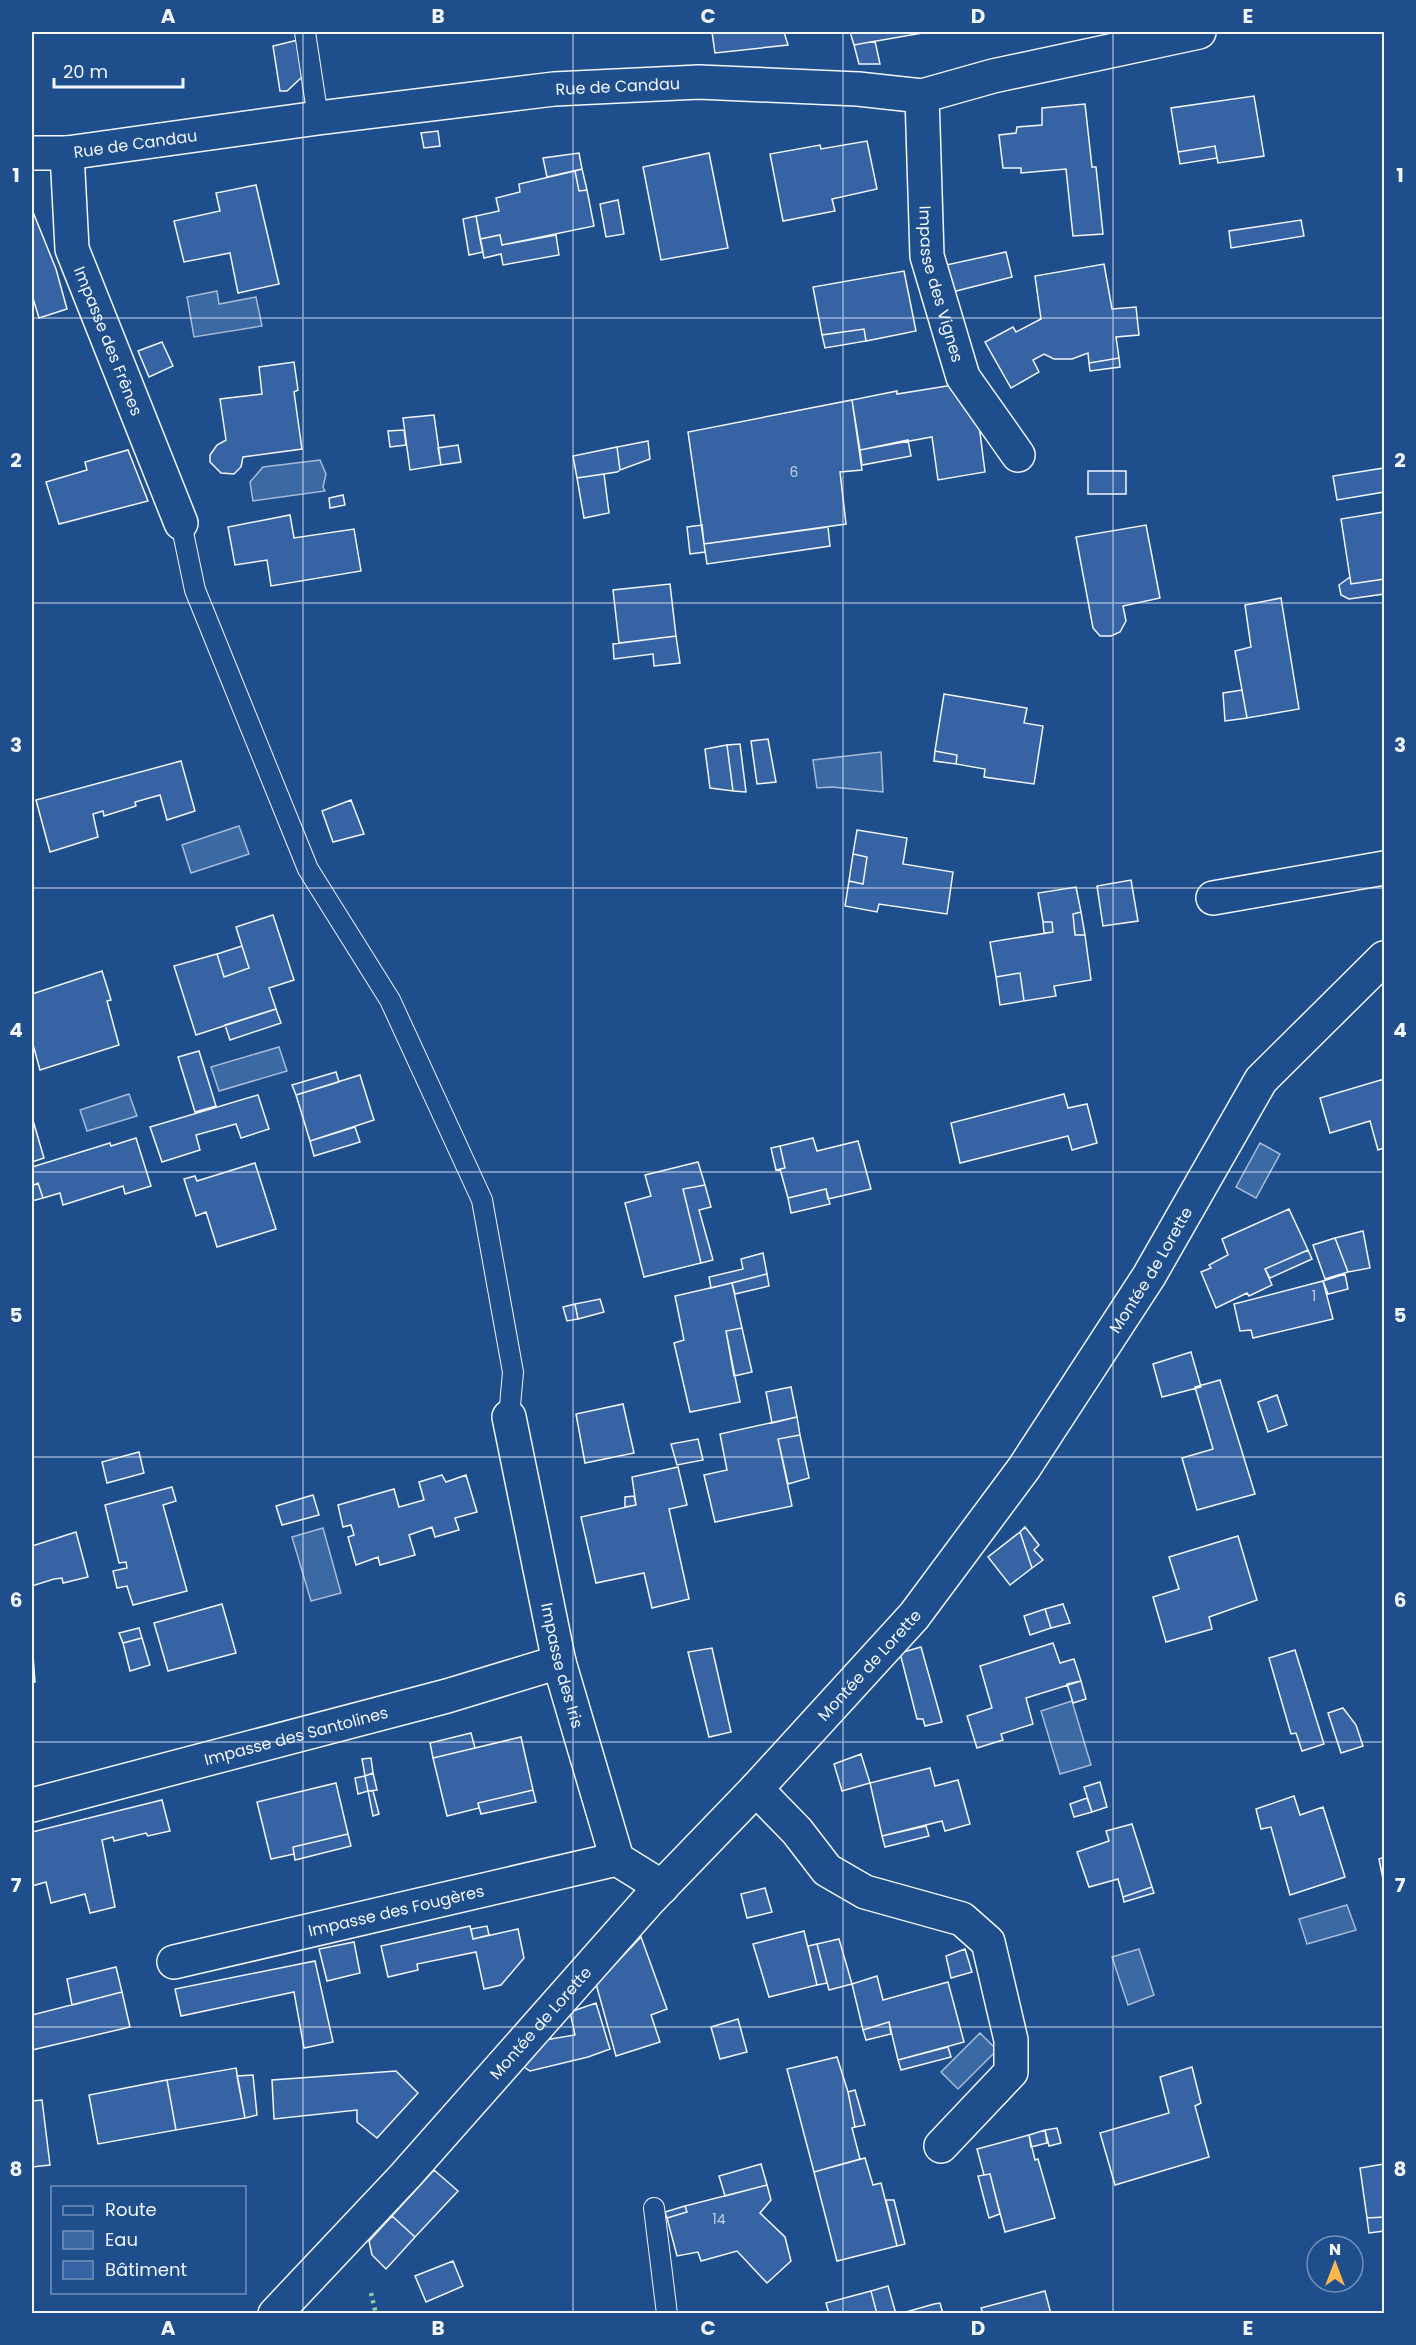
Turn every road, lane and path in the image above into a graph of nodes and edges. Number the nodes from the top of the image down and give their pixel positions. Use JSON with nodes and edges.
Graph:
{"nodes":[{"id":1,"x":305,"y":32,"type":"edge"},
{"id":2,"x":1199,"y":32,"type":"edge"},
{"id":3,"x":922,"y":96,"type":"junction"},
{"id":4,"x":318,"y":118,"type":"junction"},
{"id":5,"x":32,"y":153,"type":"edge"},
{"id":6,"x":67,"y":153,"type":"junction"},
{"id":7,"x":1017,"y":455,"type":"dead end"},
{"id":8,"x":181,"y":523,"type":"joint"},
{"id":9,"x":1384,"y":868,"type":"edge"},
{"id":10,"x":1213,"y":898,"type":"dead end"},
{"id":11,"x":1384,"y":958,"type":"edge"},
{"id":12,"x":508,"y":1417,"type":"joint"},
{"id":13,"x":559,"y":1662,"type":"junction"},
{"id":14,"x":756,"y":1789,"type":"junction"},
{"id":15,"x":32,"y":1805,"type":"edge"},
{"id":16,"x":617,"y":1859,"type":"junction"},
{"id":17,"x":662,"y":1887,"type":"junction"},
{"id":18,"x":174,"y":1962,"type":"dead end"},
{"id":19,"x":941,"y":2146,"type":"dead end"},
{"id":20,"x":654,"y":2208,"type":"dead end"},
{"id":21,"x":275,"y":2313,"type":"edge"},
{"id":22,"x":667,"y":2313,"type":"edge"}],
"edges":[{"from":1,"to":4,"type":"lane"},
{"from":2,"to":3,"type":"street","name":"Rue de Candau"},
{"from":3,"to":4,"type":"street","name":"Rue de Candau"},
{"from":3,"to":7,"type":"street","name":"Impasse des Vignes"},
{"from":4,"to":6,"type":"street","name":"Rue de Candau"},
{"from":5,"to":6,"type":"street","name":"Rue de Candau"},
{"from":6,"to":8,"type":"street","name":"Impasse des Frênes"},
{"from":8,"to":12,"type":"lane"},
{"from":9,"to":10,"type":"street"},
{"from":11,"to":14,"type":"street","name":"Montée de Lorette"},
{"from":12,"to":13,"type":"street","name":"Impasse des Iris"},
{"from":13,"to":15,"type":"street","name":"Impasse des Santolines"},
{"from":13,"to":16,"type":"street","name":"Impasse des Iris"},
{"from":14,"to":17,"type":"street","name":"Montée de Lorette"},
{"from":14,"to":19,"type":"street"},
{"from":16,"to":17,"type":"street"},
{"from":16,"to":18,"type":"street","name":"Impasse des Fougères"},
{"from":17,"to":21,"type":"street","name":"Montée de Lorette"},
{"from":20,"to":22,"type":"lane"}]}
